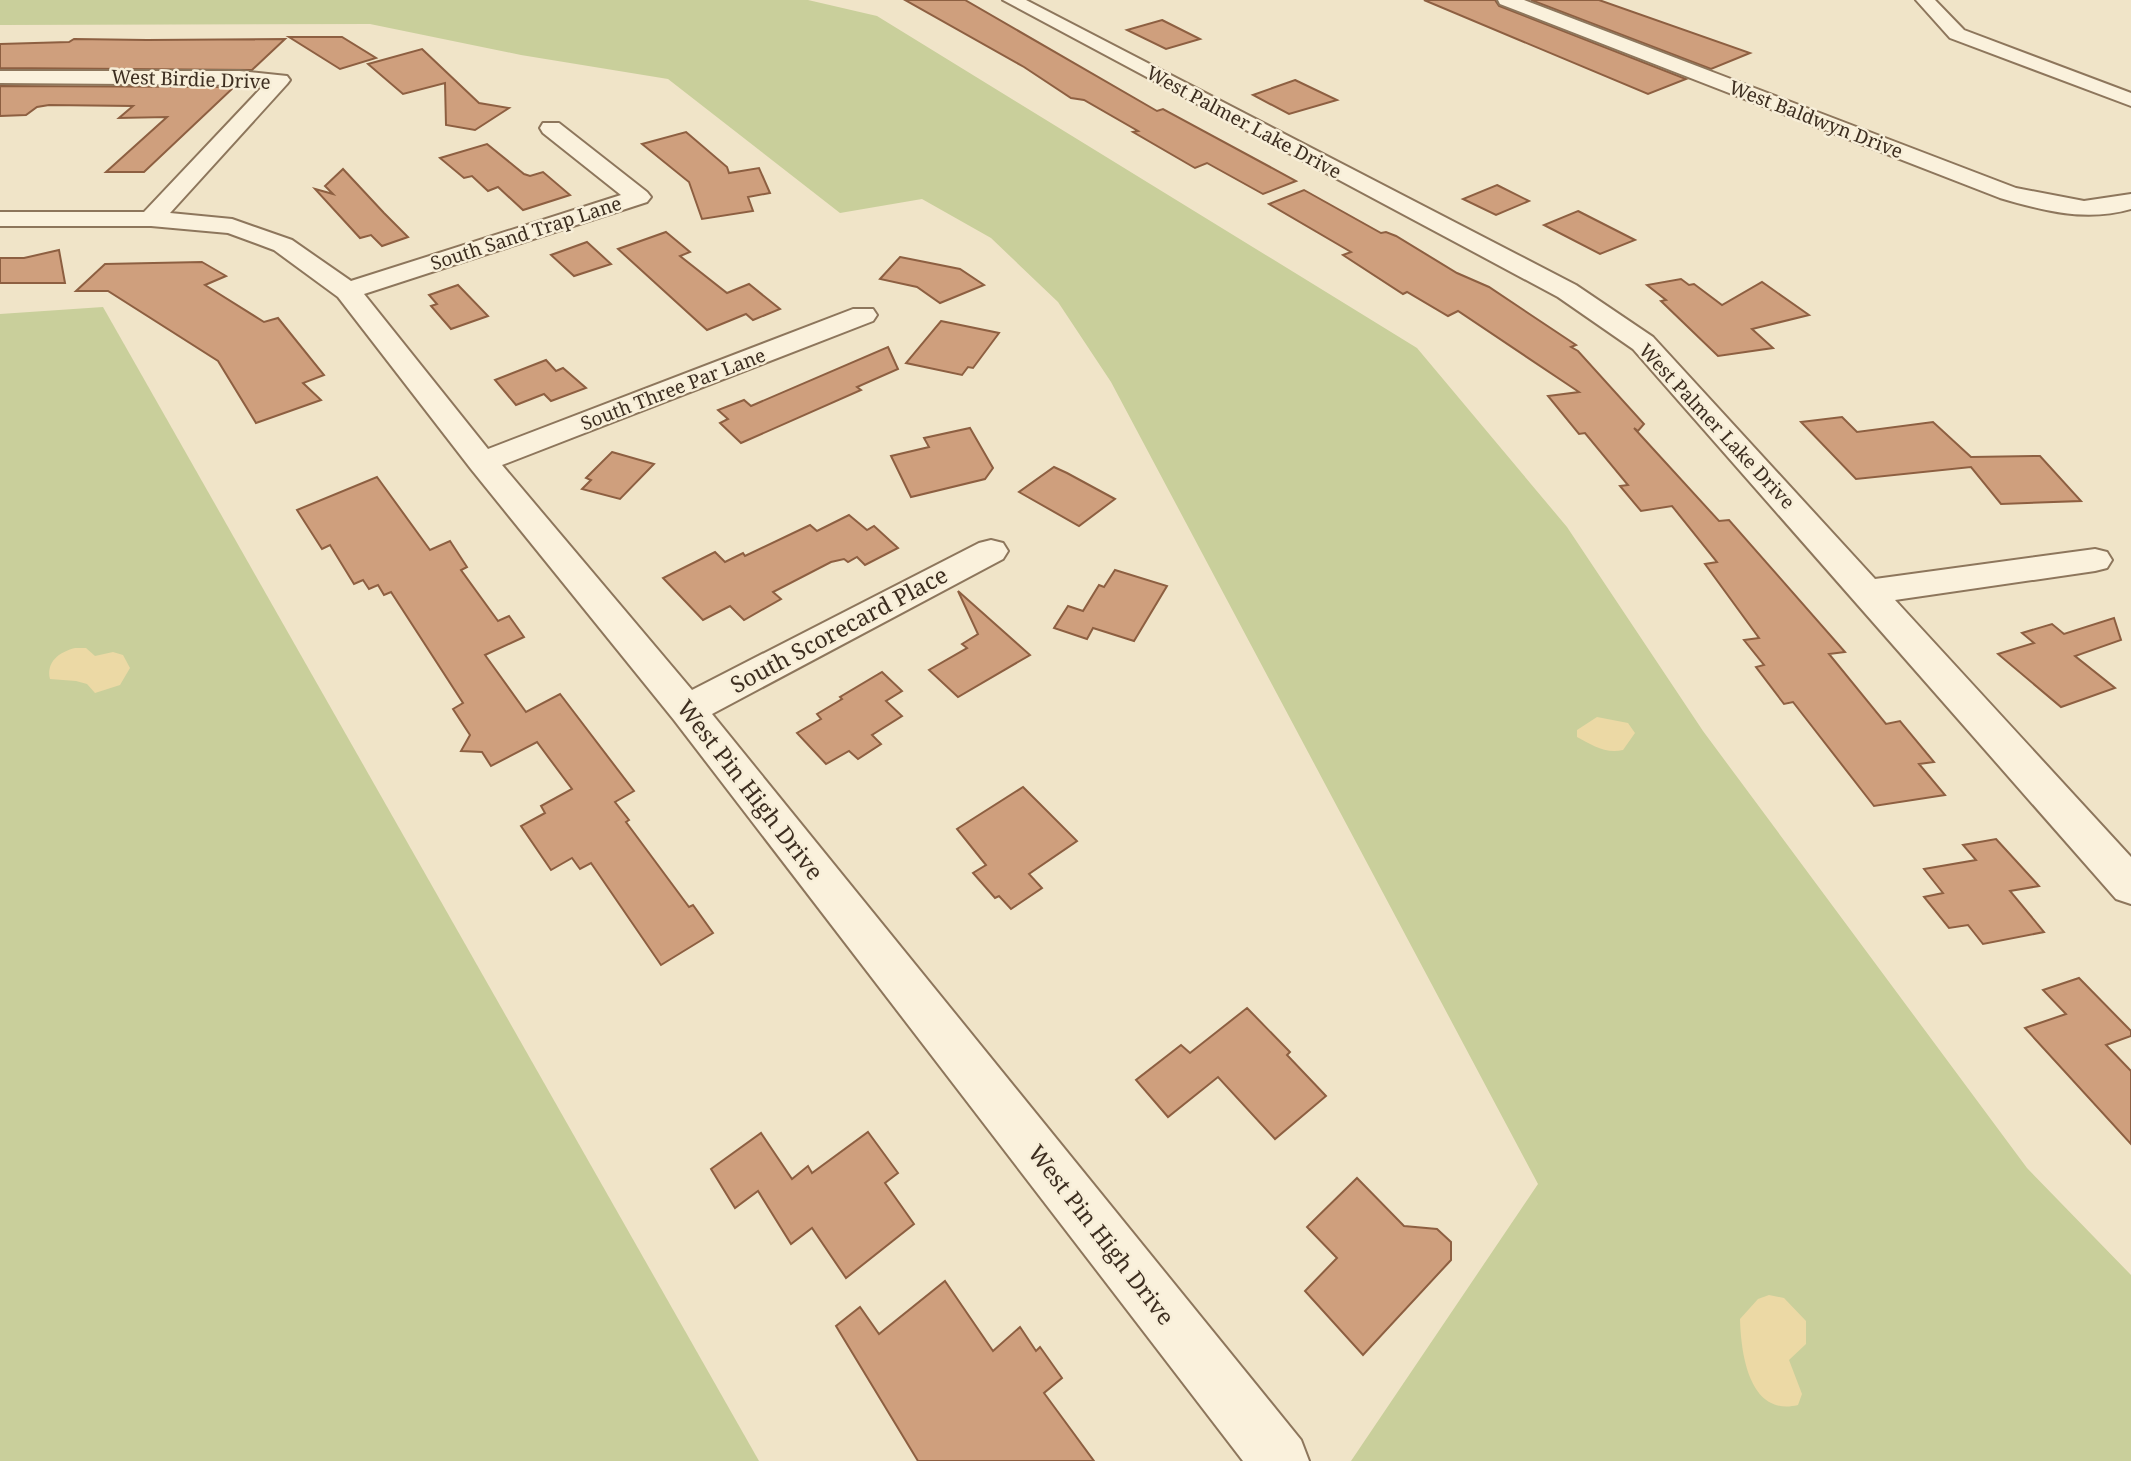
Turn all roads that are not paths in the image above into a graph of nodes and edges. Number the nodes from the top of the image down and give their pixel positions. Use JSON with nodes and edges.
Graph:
{"nodes":[{"id":1,"x":1012,"y":0,"type":"edge"},
{"id":2,"x":1507,"y":0,"type":"edge"},
{"id":3,"x":1926,"y":0,"type":"edge"},
{"id":4,"x":0,"y":77,"type":"edge"},
{"id":5,"x":2131,"y":100,"type":"edge"},
{"id":6,"x":551,"y":128,"type":"dead end"},
{"id":7,"x":2131,"y":201,"type":"edge"},
{"id":8,"x":0,"y":219,"type":"edge"},
{"id":9,"x":151,"y":219,"type":"junction"},
{"id":10,"x":347,"y":290,"type":"junction"},
{"id":11,"x":863,"y":315,"type":"dead end"},
{"id":12,"x":482,"y":462,"type":"junction"},
{"id":13,"x":991,"y":551,"type":"dead end"},
{"id":14,"x":2095,"y":560,"type":"dead end"},
{"id":15,"x":1868,"y":592,"type":"junction"},
{"id":16,"x":687,"y":710,"type":"junction"},
{"id":17,"x":2131,"y":886,"type":"edge"},
{"id":18,"x":1280,"y":1461,"type":"edge"}],
"edges":[{"from":1,"to":15,"type":"street","name":"West Palmer Lake Drive"},
{"from":2,"to":7,"type":"street","name":"West Baldwyn Drive"},
{"from":3,"to":5,"type":"street"},
{"from":4,"to":9,"type":"street","name":"West Birdie Drive"},
{"from":6,"to":10,"type":"street","name":"South Sand Trap Lane"},
{"from":8,"to":9,"type":"street","name":"West Pin High Drive"},
{"from":9,"to":10,"type":"street","name":"West Pin High Drive"},
{"from":10,"to":12,"type":"street","name":"West Pin High Drive"},
{"from":11,"to":12,"type":"street","name":"South Three Par Lane"},
{"from":12,"to":16,"type":"street","name":"West Pin High Drive"},
{"from":13,"to":16,"type":"street","name":"South Scorecard Place"},
{"from":14,"to":15,"type":"street"},
{"from":15,"to":17,"type":"street","name":"West Palmer Lake Drive"},
{"from":16,"to":18,"type":"street","name":"West Pin High Drive"}]}
